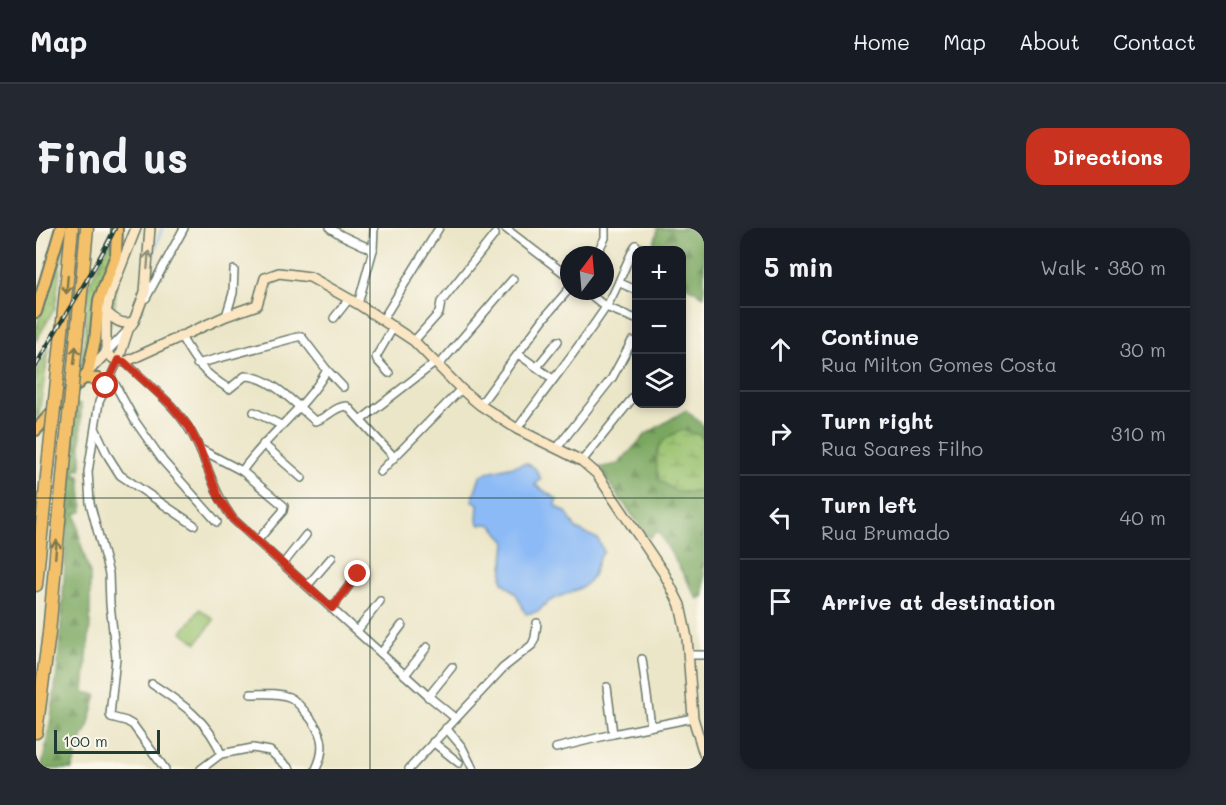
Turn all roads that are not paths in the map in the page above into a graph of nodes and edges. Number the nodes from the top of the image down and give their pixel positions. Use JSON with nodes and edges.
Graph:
{"nodes":[{"id":1,"x":61,"y":228,"type":"edge"},
{"id":2,"x":72,"y":228,"type":"edge"},
{"id":3,"x":87,"y":228,"type":"edge"},
{"id":4,"x":117,"y":228,"type":"edge"},
{"id":5,"x":136,"y":228,"type":"edge"},
{"id":6,"x":150,"y":228,"type":"edge"},
{"id":7,"x":184,"y":228,"type":"edge"},
{"id":8,"x":330,"y":228,"type":"edge"},
{"id":9,"x":374,"y":228,"type":"edge"},
{"id":10,"x":439,"y":228,"type":"edge"},
{"id":11,"x":505,"y":228,"type":"edge"},
{"id":12,"x":605,"y":228,"type":"edge"},
{"id":13,"x":495,"y":234,"type":"dead end"},
{"id":14,"x":636,"y":245,"type":"dead end"},
{"id":15,"x":601,"y":246,"type":"edge"},
{"id":16,"x":374,"y":250,"type":"junction"},
{"id":17,"x":234,"y":270,"type":"dead end"},
{"id":18,"x":560,"y":270,"type":"edge"},
{"id":19,"x":513,"y":279,"type":"dead end"},
{"id":20,"x":620,"y":284,"type":"junction"},
{"id":21,"x":632,"y":288,"type":"edge"},
{"id":22,"x":560,"y":300,"type":"edge"},
{"id":23,"x":597,"y":300,"type":"edge"},
{"id":24,"x":354,"y":301,"type":"junction"},
{"id":25,"x":606,"y":307,"type":"junction"},
{"id":26,"x":139,"y":308,"type":"junction"},
{"id":27,"x":36,"y":312,"type":"edge"},
{"id":28,"x":106,"y":312,"type":"junction"},
{"id":29,"x":226,"y":316,"type":"junction"},
{"id":30,"x":632,"y":317,"type":"edge"},
{"id":31,"x":334,"y":318,"type":"dead end"},
{"id":32,"x":383,"y":319,"type":"junction"},
{"id":33,"x":134,"y":321,"type":"junction"},
{"id":34,"x":394,"y":326,"type":"junction"},
{"id":35,"x":128,"y":330,"type":"junction"},
{"id":36,"x":180,"y":335,"type":"junction"},
{"id":37,"x":414,"y":341,"type":"junction"},
{"id":38,"x":558,"y":341,"type":"dead end"},
{"id":39,"x":632,"y":341,"type":"dead end"},
{"id":40,"x":106,"y":352,"type":"junction"},
{"id":41,"x":518,"y":354,"type":"junction"},
{"id":42,"x":121,"y":361,"type":"junction"},
{"id":43,"x":437,"y":363,"type":"junction"},
{"id":44,"x":197,"y":364,"type":"junction"},
{"id":45,"x":537,"y":367,"type":"junction"},
{"id":46,"x":327,"y":370,"type":"junction"},
{"id":47,"x":88,"y":372,"type":"junction"},
{"id":48,"x":388,"y":373,"type":"dead end"},
{"id":49,"x":111,"y":377,"type":"junction"},
{"id":50,"x":553,"y":379,"type":"junction"},
{"id":51,"x":78,"y":383,"type":"junction"},
{"id":52,"x":343,"y":387,"type":"dead end"},
{"id":53,"x":105,"y":388,"type":"junction"},
{"id":54,"x":461,"y":388,"type":"junction"},
{"id":55,"x":632,"y":399,"type":"edge"},
{"id":56,"x":480,"y":405,"type":"junction"},
{"id":57,"x":300,"y":406,"type":"junction"},
{"id":58,"x":254,"y":412,"type":"dead end"},
{"id":59,"x":361,"y":420,"type":"junction"},
{"id":60,"x":281,"y":425,"type":"junction"},
{"id":61,"x":95,"y":427,"type":"junction"},
{"id":62,"x":517,"y":429,"type":"junction"},
{"id":63,"x":36,"y":430,"type":"edge"},
{"id":64,"x":263,"y":444,"type":"junction"},
{"id":65,"x":557,"y":448,"type":"junction"},
{"id":66,"x":200,"y":449,"type":"junction"},
{"id":67,"x":394,"y":457,"type":"junction"},
{"id":68,"x":582,"y":461,"type":"junction"},
{"id":69,"x":242,"y":471,"type":"junction"},
{"id":70,"x":380,"y":472,"type":"dead end"},
{"id":71,"x":302,"y":478,"type":"dead end"},
{"id":72,"x":217,"y":522,"type":"dead end"},
{"id":73,"x":194,"y":525,"type":"dead end"},
{"id":74,"x":306,"y":535,"type":"dead end"},
{"id":75,"x":257,"y":541,"type":"junction"},
{"id":76,"x":332,"y":556,"type":"dead end"},
{"id":77,"x":283,"y":564,"type":"junction"},
{"id":78,"x":358,"y":574,"type":"dead end"},
{"id":79,"x":36,"y":585,"type":"edge"},
{"id":80,"x":307,"y":586,"type":"junction"},
{"id":81,"x":380,"y":601,"type":"dead end"},
{"id":82,"x":332,"y":608,"type":"junction"},
{"id":83,"x":537,"y":623,"type":"dead end"},
{"id":84,"x":402,"y":625,"type":"dead end"},
{"id":85,"x":357,"y":631,"type":"junction"},
{"id":86,"x":427,"y":647,"type":"dead end"},
{"id":87,"x":381,"y":653,"type":"junction"},
{"id":88,"x":689,"y":655,"type":"junction"},
{"id":89,"x":704,"y":655,"type":"edge"},
{"id":90,"x":642,"y":659,"type":"dead end"},
{"id":91,"x":452,"y":667,"type":"dead end"},
{"id":92,"x":405,"y":675,"type":"junction"},
{"id":93,"x":152,"y":684,"type":"dead end"},
{"id":94,"x":607,"y":687,"type":"dead end"},
{"id":95,"x":251,"y":694,"type":"dead end"},
{"id":96,"x":428,"y":696,"type":"junction"},
{"id":97,"x":455,"y":718,"type":"junction"},
{"id":98,"x":693,"y":718,"type":"junction"},
{"id":99,"x":651,"y":726,"type":"junction"},
{"id":100,"x":446,"y":728,"type":"junction"},
{"id":101,"x":36,"y":732,"type":"edge"},
{"id":102,"x":613,"y":734,"type":"junction"},
{"id":103,"x":433,"y":742,"type":"junction"},
{"id":104,"x":702,"y":743,"type":"edge"},
{"id":105,"x":556,"y":748,"type":"dead end"},
{"id":106,"x":221,"y":754,"type":"junction"},
{"id":107,"x":704,"y":754,"type":"edge"},
{"id":108,"x":466,"y":756,"type":"junction"},
{"id":109,"x":457,"y":766,"type":"edge"},
{"id":110,"x":163,"y":768,"type":"edge"},
{"id":111,"x":201,"y":769,"type":"edge"},
{"id":112,"x":290,"y":769,"type":"edge"},
{"id":113,"x":316,"y":769,"type":"edge"},
{"id":114,"x":409,"y":769,"type":"edge"},
{"id":115,"x":473,"y":769,"type":"edge"}],
"edges":[{"from":1,"to":27,"type":"main road"},
{"from":2,"to":79,"type":"highway","one_way":true,"bridge":true},
{"from":101,"to":3,"type":"highway","one_way":true,"bridge":true},
{"from":4,"to":47,"type":"main road"},
{"from":5,"to":28,"type":"street"},
{"from":26,"to":6,"type":"street","one_way":true},
{"from":7,"to":26,"type":"street"},
{"from":8,"to":16,"type":"street"},
{"from":9,"to":16,"type":"street"},
{"from":10,"to":32,"type":"street"},
{"from":11,"to":18,"type":"street"},
{"from":12,"to":15,"type":"street"},
{"from":13,"to":37,"type":"street"},
{"from":14,"to":20,"type":"street"},
{"from":16,"to":24,"type":"street"},
{"from":17,"to":29,"type":"street"},
{"from":19,"to":43,"type":"street"},
{"from":20,"to":21,"type":"street"},
{"from":20,"to":25,"type":"street"},
{"from":22,"to":41,"type":"street"},
{"from":23,"to":25,"type":"street"},
{"from":24,"to":29,"type":"street"},
{"from":24,"to":31,"type":"street"},
{"from":24,"to":32,"type":"street"},
{"from":25,"to":30,"type":"street"},
{"from":25,"to":50,"type":"street"},
{"from":26,"to":33,"type":"street"},
{"from":28,"to":33,"type":"street"},
{"from":28,"to":40,"type":"street"},
{"from":29,"to":36,"type":"street"},
{"from":32,"to":34,"type":"street"},
{"from":33,"to":35,"type":"street"},
{"from":34,"to":37,"type":"street"},
{"from":34,"to":48,"type":"street"},
{"from":35,"to":40,"type":"street"},
{"from":35,"to":42,"type":"street"},
{"from":36,"to":42,"type":"street"},
{"from":36,"to":44,"type":"street"},
{"from":37,"to":43,"type":"street"},
{"from":38,"to":45,"type":"street"},
{"from":39,"to":65,"type":"street"},
{"from":40,"to":42,"type":"street"},
{"from":40,"to":47,"type":"street"},
{"from":41,"to":45,"type":"street"},
{"from":41,"to":56,"type":"street"},
{"from":42,"to":49,"type":"street"},
{"from":42,"to":66,"type":"street"},
{"from":43,"to":54,"type":"street"},
{"from":43,"to":59,"type":"street"},
{"from":44,"to":46,"type":"street"},
{"from":44,"to":57,"type":"street"},
{"from":45,"to":50,"type":"street"},
{"from":46,"to":52,"type":"street"},
{"from":46,"to":57,"type":"street"},
{"from":47,"to":51,"type":"main road"},
{"from":49,"to":53,"type":"street"},
{"from":49,"to":72,"type":"street"},
{"from":50,"to":62,"type":"street"},
{"from":51,"to":53,"type":"main road"},
{"from":51,"to":63,"type":"main road"},
{"from":53,"to":61,"type":"street"},
{"from":54,"to":56,"type":"street"},
{"from":54,"to":67,"type":"street"},
{"from":55,"to":68,"type":"street"},
{"from":56,"to":62,"type":"street"},
{"from":57,"to":59,"type":"street"},
{"from":57,"to":60,"type":"street"},
{"from":58,"to":60,"type":"street"},
{"from":59,"to":67,"type":"street"},
{"from":60,"to":64,"type":"street"},
{"from":61,"to":73,"type":"street"},
{"from":61,"to":110,"type":"street"},
{"from":62,"to":65,"type":"street"},
{"from":64,"to":69,"type":"street"},
{"from":64,"to":71,"type":"street"},
{"from":65,"to":68,"type":"street"},
{"from":66,"to":69,"type":"street"},
{"from":66,"to":75,"type":"street"},
{"from":67,"to":70,"type":"street"},
{"from":68,"to":88,"type":"street"},
{"from":69,"to":75,"type":"street"},
{"from":74,"to":77,"type":"street"},
{"from":75,"to":77,"type":"street"},
{"from":76,"to":80,"type":"street"},
{"from":77,"to":80,"type":"street"},
{"from":78,"to":82,"type":"street"},
{"from":80,"to":82,"type":"street"},
{"from":81,"to":85,"type":"street"},
{"from":82,"to":85,"type":"street"},
{"from":83,"to":97,"type":"street"},
{"from":84,"to":87,"type":"street"},
{"from":85,"to":87,"type":"street"},
{"from":86,"to":92,"type":"street"},
{"from":87,"to":92,"type":"street"},
{"from":88,"to":89,"type":"street"},
{"from":88,"to":98,"type":"street"},
{"from":90,"to":99,"type":"street"},
{"from":91,"to":96,"type":"street"},
{"from":92,"to":96,"type":"street"},
{"from":93,"to":106,"type":"street"},
{"from":94,"to":102,"type":"street"},
{"from":95,"to":113,"type":"street"},
{"from":96,"to":97,"type":"street"},
{"from":97,"to":100,"type":"street"},
{"from":98,"to":99,"type":"street"},
{"from":98,"to":104,"type":"street"},
{"from":99,"to":102,"type":"street"},
{"from":100,"to":103,"type":"street"},
{"from":100,"to":108,"type":"street"},
{"from":102,"to":105,"type":"street"},
{"from":103,"to":109,"type":"street"},
{"from":103,"to":114,"type":"street"},
{"from":104,"to":107,"type":"street"},
{"from":106,"to":111,"type":"street"},
{"from":106,"to":112,"type":"street"},
{"from":108,"to":109,"type":"street"},
{"from":108,"to":115,"type":"street"}]}
